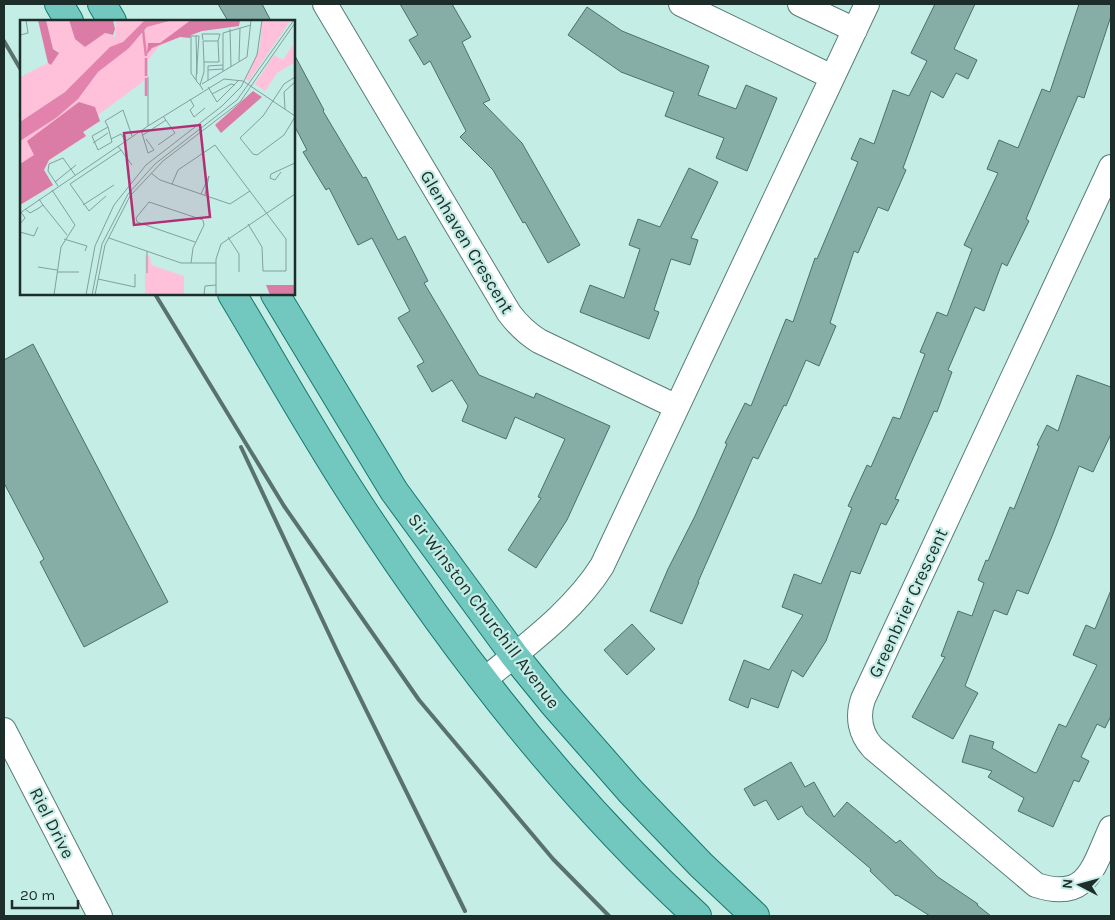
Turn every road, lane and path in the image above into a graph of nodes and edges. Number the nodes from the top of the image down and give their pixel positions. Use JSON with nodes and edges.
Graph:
{"nodes":[{"id":1,"x":58,"y":4,"type":"edge"},
{"id":2,"x":102,"y":4,"type":"edge"},
{"id":3,"x":325,"y":4,"type":"edge"},
{"id":4,"x":681,"y":4,"type":"edge"},
{"id":5,"x":800,"y":4,"type":"edge"},
{"id":6,"x":867,"y":4,"type":"edge"},
{"id":7,"x":68,"y":20,"type":"edge"},
{"id":8,"x":111,"y":20,"type":"edge"},
{"id":9,"x":855,"y":30,"type":"junction"},
{"id":10,"x":832,"y":77,"type":"junction"},
{"id":11,"x":1111,"y":166,"type":"edge"},
{"id":12,"x":233,"y":295,"type":"edge"},
{"id":13,"x":277,"y":295,"type":"edge"},
{"id":14,"x":677,"y":406,"type":"junction"},
{"id":15,"x":514,"y":655,"type":"junction"},
{"id":16,"x":484,"y":680,"type":"junction"},
{"id":17,"x":4,"y":730,"type":"edge"},
{"id":18,"x":1111,"y":828,"type":"edge"},
{"id":19,"x":100,"y":916,"type":"edge"},
{"id":20,"x":697,"y":916,"type":"edge"},
{"id":21,"x":756,"y":916,"type":"edge"}],
"edges":[{"from":1,"to":7,"type":"main road"},
{"from":2,"to":8,"type":"main road"},
{"from":3,"to":14,"type":"street","name":"Glenhaven Crescent"},
{"from":4,"to":10,"type":"street"},
{"from":5,"to":9,"type":"street"},
{"from":6,"to":9,"type":"street"},
{"from":9,"to":10,"type":"street"},
{"from":10,"to":14,"type":"street"},
{"from":11,"to":18,"type":"street","name":"Greenbrier Crescent"},
{"from":12,"to":16,"type":"main road"},
{"from":13,"to":15,"type":"main road","name":"Sir Winston Churchill Avenue"},
{"from":14,"to":15,"type":"street"},
{"from":15,"to":16,"type":"street"},
{"from":15,"to":21,"type":"main road","name":"Sir Winston Churchill Avenue"},
{"from":16,"to":20,"type":"main road"},
{"from":17,"to":19,"type":"street","name":"Riel Drive"}]}
